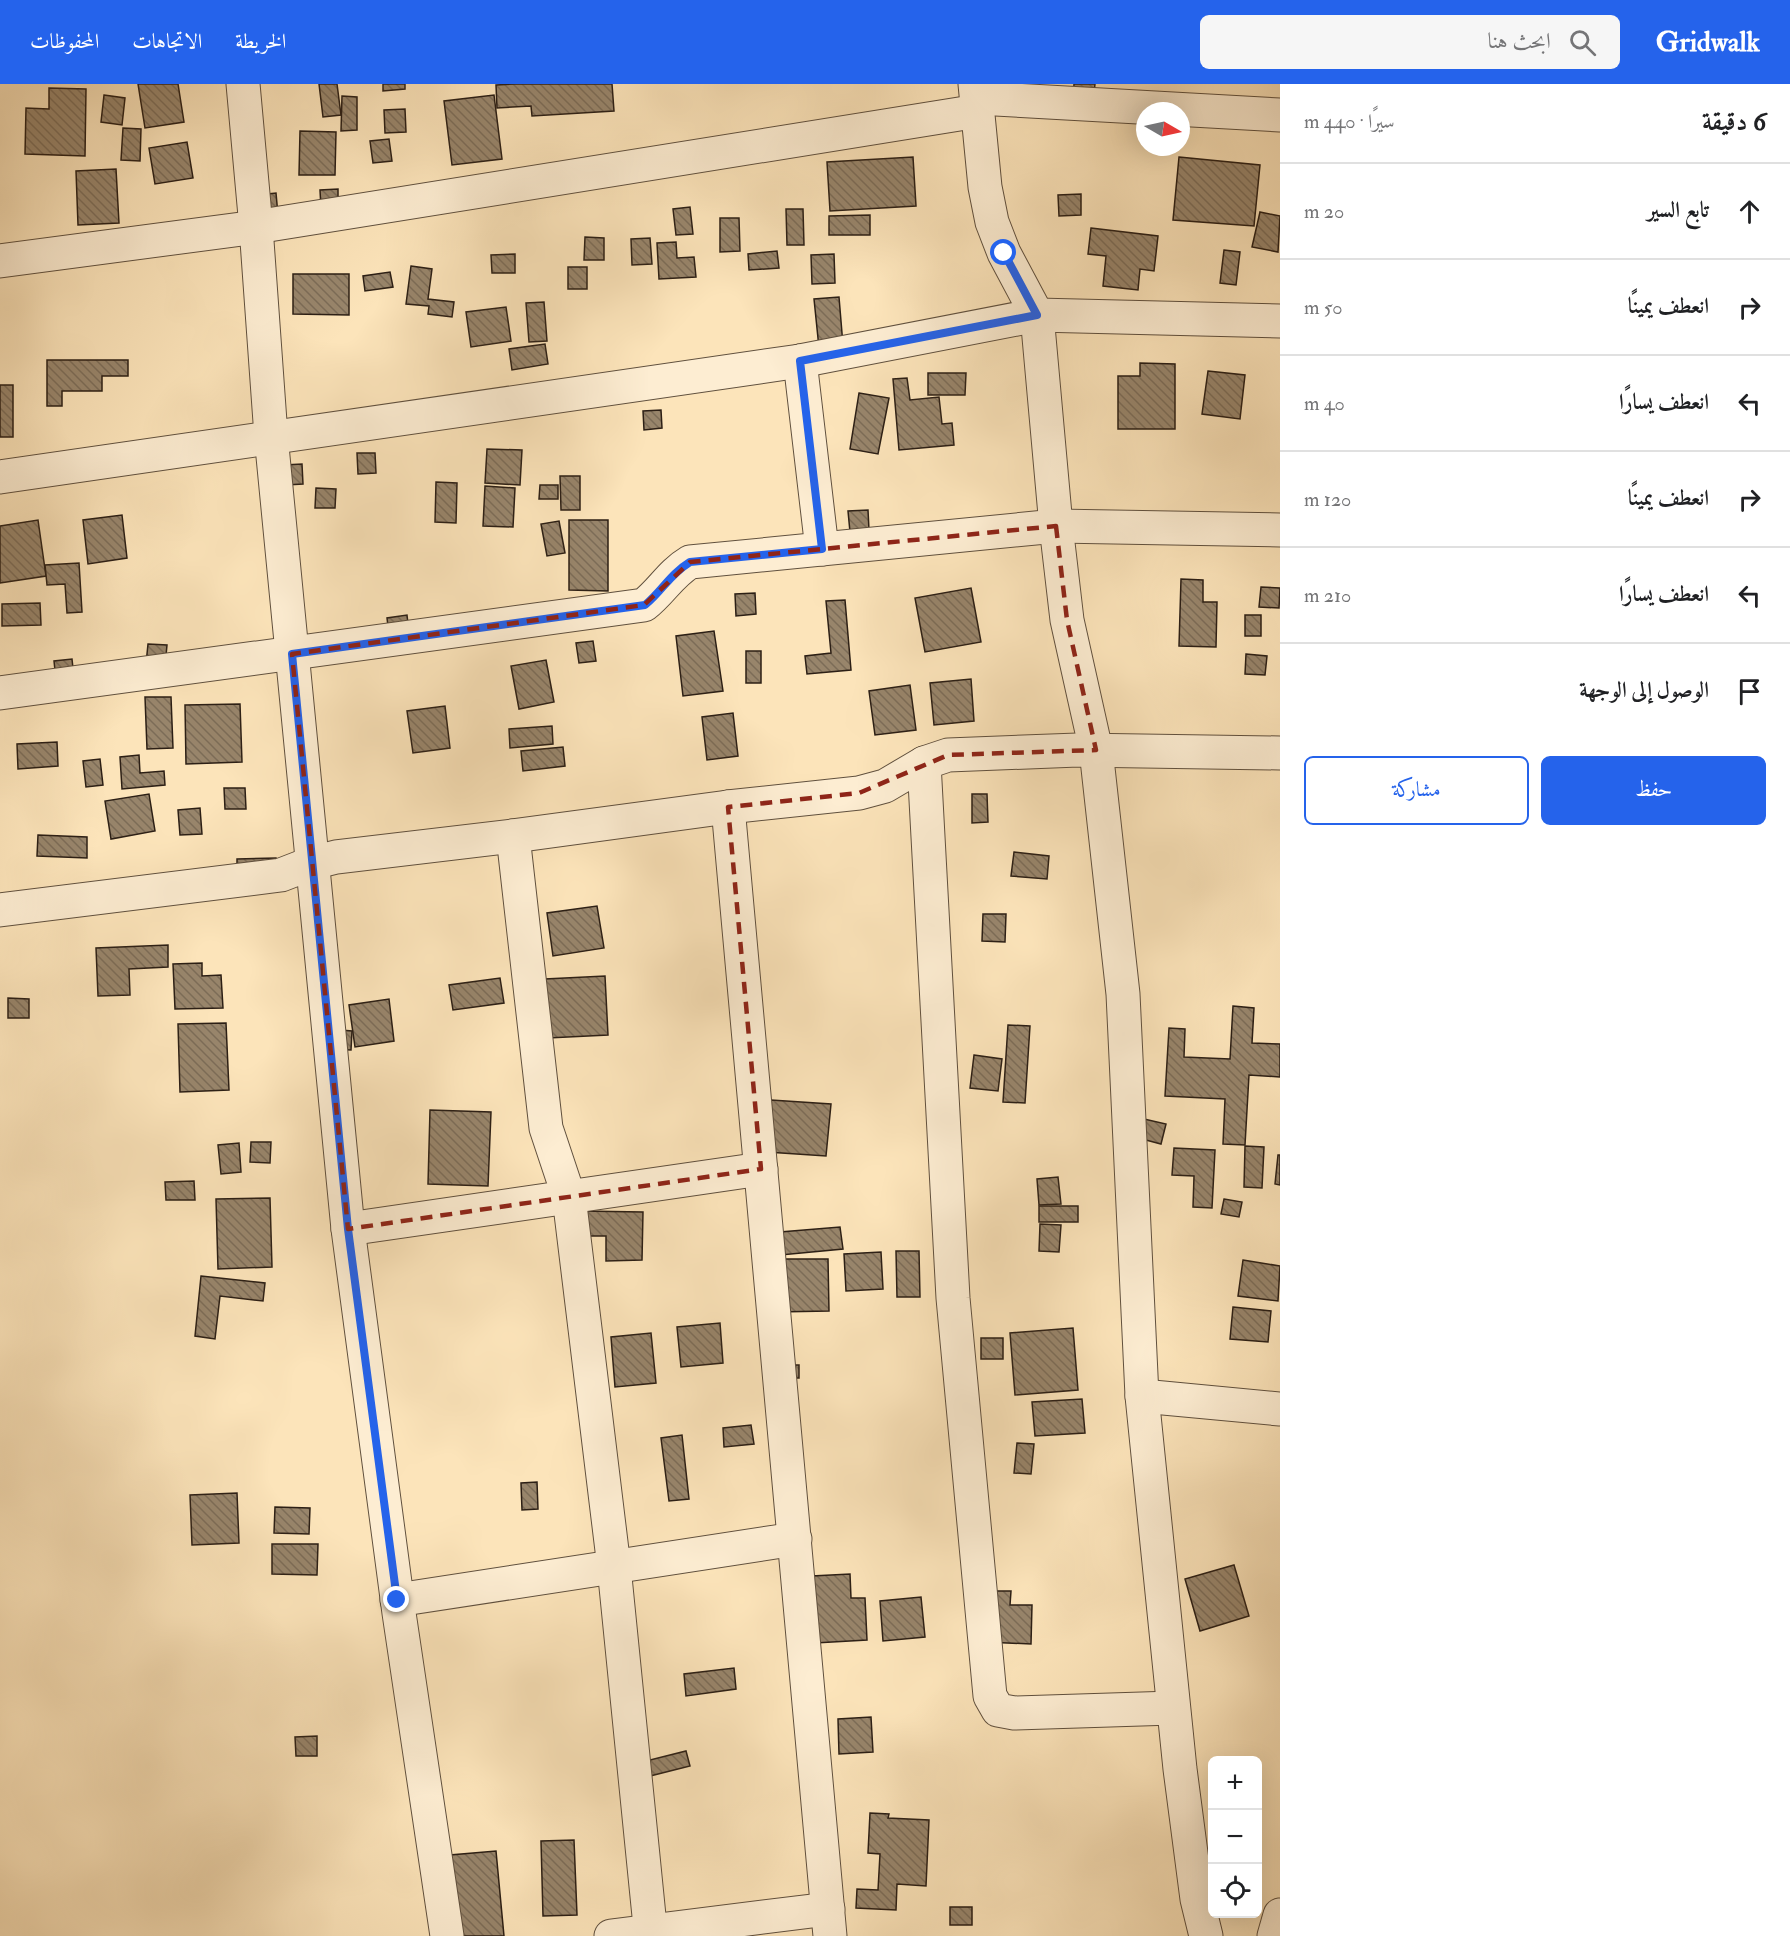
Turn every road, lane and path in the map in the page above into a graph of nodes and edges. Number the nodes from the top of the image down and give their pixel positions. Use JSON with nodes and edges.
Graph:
{"nodes":[{"id":1,"x":243,"y":84,"type":"edge"},
{"id":2,"x":977,"y":98,"type":"edge"},
{"id":3,"x":1280,"y":115,"type":"edge"},
{"id":4,"x":256,"y":227,"type":"junction"},
{"id":5,"x":0,"y":261,"type":"edge"},
{"id":6,"x":1037,"y":315,"type":"junction"},
{"id":7,"x":1280,"y":321,"type":"edge"},
{"id":8,"x":800,"y":361,"type":"junction"},
{"id":9,"x":271,"y":436,"type":"junction"},
{"id":10,"x":0,"y":477,"type":"edge"},
{"id":11,"x":1056,"y":526,"type":"junction"},
{"id":12,"x":1280,"y":530,"type":"edge"},
{"id":13,"x":822,"y":549,"type":"junction"},
{"id":14,"x":292,"y":654,"type":"junction"},
{"id":15,"x":0,"y":693,"type":"edge"},
{"id":16,"x":1096,"y":750,"type":"junction"},
{"id":17,"x":1280,"y":753,"type":"edge"},
{"id":18,"x":924,"y":763,"type":"junction"},
{"id":19,"x":728,"y":807,"type":"junction"},
{"id":20,"x":513,"y":837,"type":"junction"},
{"id":21,"x":312,"y":862,"type":"junction"},
{"id":22,"x":0,"y":910,"type":"edge"},
{"id":23,"x":761,"y":1169,"type":"junction"},
{"id":24,"x":569,"y":1197,"type":"junction"},
{"id":25,"x":348,"y":1229,"type":"junction"},
{"id":26,"x":1142,"y":1396,"type":"junction"},
{"id":27,"x":1280,"y":1409,"type":"edge"},
{"id":28,"x":795,"y":1539,"type":"junction"},
{"id":29,"x":614,"y":1567,"type":"junction"},
{"id":30,"x":397,"y":1600,"type":"junction"},
{"id":31,"x":1173,"y":1708,"type":"junction"},
{"id":32,"x":1280,"y":1915,"type":"edge"},
{"id":33,"x":829,"y":1922,"type":"edge"},
{"id":34,"x":651,"y":1933,"type":"edge"},
{"id":35,"x":447,"y":1936,"type":"edge"},
{"id":36,"x":610,"y":1936,"type":"edge"},
{"id":37,"x":1206,"y":1936,"type":"edge"},
{"id":38,"x":1274,"y":1936,"type":"edge"}],
"edges":[{"from":1,"to":4,"type":"street"},
{"from":2,"to":3,"type":"street"},
{"from":2,"to":4,"type":"street"},
{"from":2,"to":6,"type":"street"},
{"from":4,"to":5,"type":"street"},
{"from":4,"to":9,"type":"street"},
{"from":6,"to":7,"type":"street"},
{"from":6,"to":8,"type":"street"},
{"from":6,"to":11,"type":"street"},
{"from":8,"to":9,"type":"street"},
{"from":8,"to":13,"type":"street"},
{"from":9,"to":10,"type":"street"},
{"from":9,"to":14,"type":"street"},
{"from":11,"to":12,"type":"street"},
{"from":11,"to":13,"type":"street"},
{"from":11,"to":16,"type":"street"},
{"from":13,"to":14,"type":"street"},
{"from":14,"to":15,"type":"street"},
{"from":14,"to":21,"type":"street"},
{"from":16,"to":17,"type":"street"},
{"from":16,"to":18,"type":"street"},
{"from":16,"to":26,"type":"street"},
{"from":18,"to":19,"type":"street"},
{"from":18,"to":31,"type":"street"},
{"from":19,"to":20,"type":"street"},
{"from":19,"to":23,"type":"street"},
{"from":20,"to":21,"type":"street"},
{"from":20,"to":24,"type":"street"},
{"from":21,"to":22,"type":"street"},
{"from":21,"to":25,"type":"street"},
{"from":23,"to":24,"type":"street"},
{"from":23,"to":28,"type":"street"},
{"from":24,"to":25,"type":"street"},
{"from":24,"to":29,"type":"street"},
{"from":25,"to":30,"type":"street"},
{"from":26,"to":27,"type":"street"},
{"from":26,"to":31,"type":"street"},
{"from":28,"to":29,"type":"street"},
{"from":28,"to":33,"type":"street"},
{"from":29,"to":30,"type":"street"},
{"from":29,"to":34,"type":"street"},
{"from":30,"to":35,"type":"street"},
{"from":31,"to":37,"type":"street"},
{"from":32,"to":38,"type":"street"},
{"from":33,"to":34,"type":"street"},
{"from":34,"to":36,"type":"street"}]}
